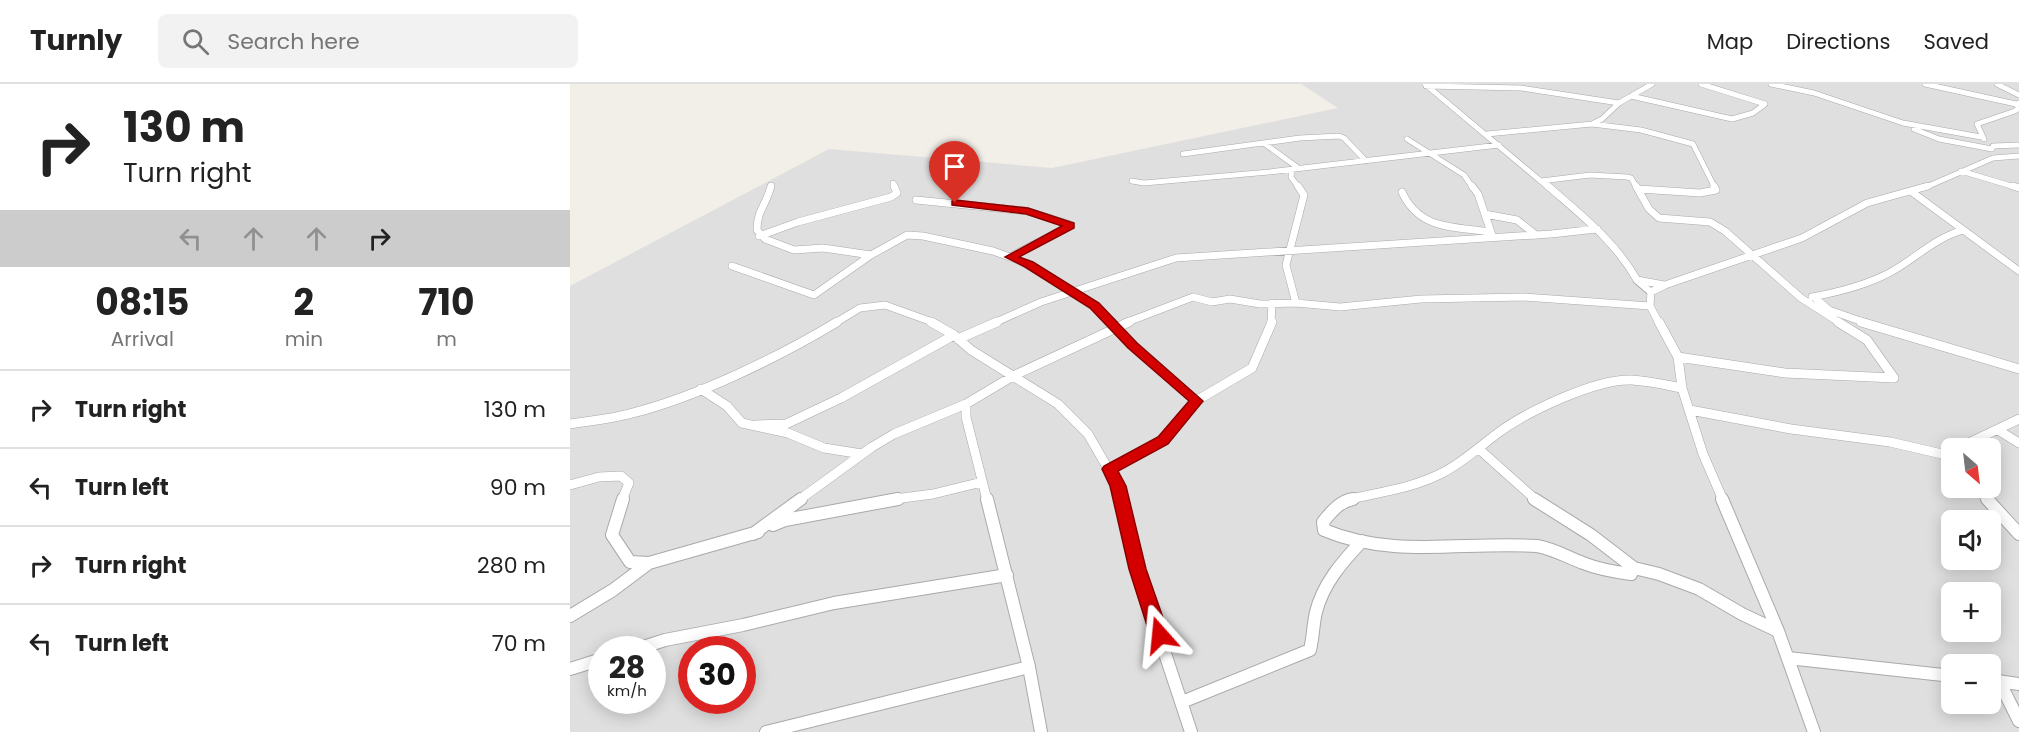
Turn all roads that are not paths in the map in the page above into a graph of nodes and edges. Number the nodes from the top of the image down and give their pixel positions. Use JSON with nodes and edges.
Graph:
{"nodes":[{"id":1,"x":1652,"y":84,"type":"edge"},
{"id":2,"x":1701,"y":84,"type":"edge"},
{"id":3,"x":1772,"y":84,"type":"edge"},
{"id":4,"x":1925,"y":84,"type":"edge"},
{"id":5,"x":1997,"y":84,"type":"edge"},
{"id":6,"x":1426,"y":85,"type":"edge"},
{"id":7,"x":1743,"y":88,"type":"dead end"},
{"id":8,"x":1731,"y":93,"type":"junction"},
{"id":9,"x":2019,"y":95,"type":"edge"},
{"id":10,"x":1631,"y":96,"type":"junction"},
{"id":11,"x":1619,"y":103,"type":"junction"},
{"id":12,"x":2017,"y":103,"type":"edge"},
{"id":13,"x":1903,"y":123,"type":"junction"},
{"id":14,"x":1592,"y":124,"type":"junction"},
{"id":15,"x":1487,"y":134,"type":"junction"},
{"id":16,"x":1981,"y":137,"type":"junction"},
{"id":17,"x":1407,"y":139,"type":"dead end"},
{"id":18,"x":1265,"y":144,"type":"junction"},
{"id":19,"x":2019,"y":145,"type":"edge"},
{"id":20,"x":1499,"y":146,"type":"junction"},
{"id":21,"x":1993,"y":148,"type":"junction"},
{"id":22,"x":1184,"y":154,"type":"dead end"},
{"id":23,"x":1431,"y":154,"type":"junction"},
{"id":24,"x":2019,"y":156,"type":"edge"},
{"id":25,"x":1993,"y":158,"type":"junction"},
{"id":26,"x":1366,"y":161,"type":"junction"},
{"id":27,"x":1297,"y":167,"type":"junction"},
{"id":28,"x":1961,"y":171,"type":"junction"},
{"id":29,"x":1132,"y":181,"type":"dead end"},
{"id":30,"x":1541,"y":181,"type":"junction"},
{"id":31,"x":893,"y":183,"type":"dead end"},
{"id":32,"x":771,"y":186,"type":"dead end"},
{"id":33,"x":2019,"y":188,"type":"edge"},
{"id":34,"x":1639,"y":189,"type":"junction"},
{"id":35,"x":1402,"y":192,"type":"dead end"},
{"id":36,"x":1912,"y":192,"type":"junction"},
{"id":37,"x":916,"y":200,"type":"dead end"},
{"id":38,"x":1484,"y":211,"type":"junction"},
{"id":39,"x":1597,"y":229,"type":"junction"},
{"id":40,"x":1963,"y":230,"type":"junction"},
{"id":41,"x":1492,"y":235,"type":"junction"},
{"id":42,"x":1536,"y":235,"type":"junction"},
{"id":43,"x":759,"y":236,"type":"junction"},
{"id":44,"x":1291,"y":249,"type":"junction"},
{"id":45,"x":1752,"y":254,"type":"junction"},
{"id":46,"x":871,"y":255,"type":"junction"},
{"id":47,"x":1010,"y":257,"type":"junction"},
{"id":48,"x":732,"y":266,"type":"dead end"},
{"id":49,"x":2019,"y":271,"type":"edge"},
{"id":50,"x":1637,"y":280,"type":"junction"},
{"id":51,"x":1665,"y":285,"type":"junction"},
{"id":52,"x":1074,"y":292,"type":"junction"},
{"id":53,"x":1651,"y":292,"type":"junction"},
{"id":54,"x":1814,"y":297,"type":"junction"},
{"id":55,"x":1800,"y":298,"type":"junction"},
{"id":56,"x":1272,"y":303,"type":"junction"},
{"id":57,"x":1296,"y":303,"type":"junction"},
{"id":58,"x":1650,"y":306,"type":"junction"},
{"id":59,"x":1114,"y":328,"type":"junction"},
{"id":60,"x":956,"y":337,"type":"junction"},
{"id":61,"x":1678,"y":357,"type":"junction"},
{"id":62,"x":2019,"y":369,"type":"edge"},
{"id":63,"x":1013,"y":376,"type":"junction"},
{"id":64,"x":1682,"y":388,"type":"junction"},
{"id":65,"x":701,"y":389,"type":"junction"},
{"id":66,"x":1196,"y":401,"type":"junction"},
{"id":67,"x":966,"y":404,"type":"junction"},
{"id":68,"x":1690,"y":410,"type":"junction"},
{"id":69,"x":2019,"y":419,"type":"edge"},
{"id":70,"x":570,"y":424,"type":"edge"},
{"id":71,"x":756,"y":425,"type":"junction"},
{"id":72,"x":1998,"y":430,"type":"junction"},
{"id":73,"x":1980,"y":438,"type":"edge"},
{"id":74,"x":2019,"y":443,"type":"edge"},
{"id":75,"x":1479,"y":449,"type":"junction"},
{"id":76,"x":1941,"y":452,"type":"edge"},
{"id":77,"x":862,"y":454,"type":"junction"},
{"id":78,"x":1110,"y":469,"type":"junction"},
{"id":79,"x":981,"y":482,"type":"junction"},
{"id":80,"x":570,"y":485,"type":"edge"},
{"id":81,"x":1986,"y":498,"type":"edge"},
{"id":82,"x":753,"y":534,"type":"junction"},
{"id":83,"x":2019,"y":534,"type":"edge"},
{"id":84,"x":1362,"y":541,"type":"junction"},
{"id":85,"x":649,"y":563,"type":"junction"},
{"id":86,"x":1634,"y":568,"type":"junction"},
{"id":87,"x":1007,"y":575,"type":"junction"},
{"id":88,"x":570,"y":616,"type":"edge"},
{"id":89,"x":1778,"y":631,"type":"junction"},
{"id":90,"x":666,"y":640,"type":"edge"},
{"id":91,"x":1788,"y":658,"type":"junction"},
{"id":92,"x":588,"y":663,"type":"edge"},
{"id":93,"x":1029,"y":667,"type":"junction"},
{"id":94,"x":570,"y":669,"type":"edge"},
{"id":95,"x":1941,"y":675,"type":"edge"},
{"id":96,"x":2001,"y":682,"type":"edge"},
{"id":97,"x":2019,"y":684,"type":"edge"},
{"id":98,"x":2001,"y":691,"type":"edge"},
{"id":99,"x":1182,"y":702,"type":"junction"},
{"id":100,"x":2019,"y":721,"type":"edge"},
{"id":101,"x":766,"y":732,"type":"edge"},
{"id":102,"x":1041,"y":732,"type":"edge"},
{"id":103,"x":1191,"y":732,"type":"edge"},
{"id":104,"x":1814,"y":732,"type":"edge"}],
"edges":[{"from":1,"to":10,"type":"street"},
{"from":2,"to":8,"type":"street"},
{"from":3,"to":13,"type":"street"},
{"from":4,"to":12,"type":"street"},
{"from":5,"to":9,"type":"street"},
{"from":6,"to":11,"type":"street"},
{"from":6,"to":15,"type":"street"},
{"from":7,"to":8,"type":"street"},
{"from":8,"to":10,"type":"street"},
{"from":10,"to":11,"type":"street"},
{"from":11,"to":14,"type":"street"},
{"from":12,"to":16,"type":"street"},
{"from":13,"to":16,"type":"street"},
{"from":13,"to":21,"type":"street"},
{"from":14,"to":15,"type":"street"},
{"from":14,"to":34,"type":"street"},
{"from":15,"to":20,"type":"street"},
{"from":16,"to":21,"type":"street"},
{"from":17,"to":23,"type":"street"},
{"from":18,"to":22,"type":"street"},
{"from":18,"to":26,"type":"street"},
{"from":18,"to":27,"type":"street"},
{"from":19,"to":21,"type":"street"},
{"from":20,"to":23,"type":"street"},
{"from":20,"to":30,"type":"street"},
{"from":21,"to":25,"type":"street"},
{"from":23,"to":26,"type":"street"},
{"from":23,"to":38,"type":"street"},
{"from":24,"to":25,"type":"street"},
{"from":25,"to":28,"type":"street"},
{"from":26,"to":27,"type":"street"},
{"from":27,"to":29,"type":"street"},
{"from":27,"to":44,"type":"street"},
{"from":28,"to":33,"type":"street"},
{"from":28,"to":36,"type":"street"},
{"from":30,"to":34,"type":"street"},
{"from":30,"to":39,"type":"street"},
{"from":31,"to":43,"type":"street"},
{"from":32,"to":43,"type":"street"},
{"from":34,"to":45,"type":"street"},
{"from":35,"to":41,"type":"street"},
{"from":36,"to":40,"type":"street"},
{"from":36,"to":45,"type":"street"},
{"from":37,"to":47,"type":"street"},
{"from":38,"to":41,"type":"street"},
{"from":38,"to":42,"type":"street"},
{"from":39,"to":42,"type":"street"},
{"from":39,"to":50,"type":"street"},
{"from":40,"to":49,"type":"street"},
{"from":40,"to":54,"type":"street"},
{"from":41,"to":42,"type":"street"},
{"from":41,"to":44,"type":"street"},
{"from":43,"to":46,"type":"street"},
{"from":44,"to":52,"type":"street"},
{"from":44,"to":57,"type":"street"},
{"from":45,"to":51,"type":"street"},
{"from":45,"to":55,"type":"street"},
{"from":46,"to":47,"type":"street"},
{"from":46,"to":48,"type":"street"},
{"from":47,"to":52,"type":"street"},
{"from":50,"to":51,"type":"street"},
{"from":50,"to":53,"type":"street"},
{"from":51,"to":53,"type":"street"},
{"from":52,"to":59,"type":"street"},
{"from":52,"to":60,"type":"street"},
{"from":53,"to":58,"type":"street"},
{"from":54,"to":55,"type":"street"},
{"from":54,"to":62,"type":"street"},
{"from":55,"to":61,"type":"street"},
{"from":56,"to":57,"type":"street"},
{"from":56,"to":59,"type":"street"},
{"from":56,"to":66,"type":"street"},
{"from":57,"to":58,"type":"street"},
{"from":58,"to":61,"type":"street"},
{"from":59,"to":63,"type":"street"},
{"from":59,"to":66,"type":"street"},
{"from":60,"to":63,"type":"street"},
{"from":60,"to":65,"type":"street"},
{"from":60,"to":71,"type":"street"},
{"from":61,"to":64,"type":"street"},
{"from":63,"to":67,"type":"street"},
{"from":63,"to":78,"type":"street"},
{"from":64,"to":68,"type":"street"},
{"from":64,"to":75,"type":"street"},
{"from":65,"to":70,"type":"street"},
{"from":65,"to":71,"type":"street"},
{"from":66,"to":78,"type":"street"},
{"from":67,"to":77,"type":"street"},
{"from":67,"to":79,"type":"street"},
{"from":68,"to":76,"type":"street"},
{"from":68,"to":89,"type":"street"},
{"from":69,"to":72,"type":"street"},
{"from":71,"to":77,"type":"street"},
{"from":72,"to":73,"type":"street"},
{"from":72,"to":74,"type":"street"},
{"from":75,"to":84,"type":"street"},
{"from":75,"to":86,"type":"street"},
{"from":77,"to":82,"type":"street"},
{"from":78,"to":99,"type":"street"},
{"from":79,"to":82,"type":"street"},
{"from":79,"to":87,"type":"street"},
{"from":80,"to":85,"type":"street"},
{"from":81,"to":83,"type":"street"},
{"from":82,"to":85,"type":"street"},
{"from":84,"to":86,"type":"street"},
{"from":84,"to":99,"type":"street"},
{"from":85,"to":88,"type":"street"},
{"from":86,"to":89,"type":"street"},
{"from":87,"to":90,"type":"street"},
{"from":87,"to":93,"type":"street"},
{"from":89,"to":91,"type":"street"},
{"from":91,"to":95,"type":"street"},
{"from":91,"to":104,"type":"street"},
{"from":92,"to":94,"type":"street"},
{"from":93,"to":101,"type":"street"},
{"from":93,"to":102,"type":"street"},
{"from":96,"to":97,"type":"street"},
{"from":98,"to":100,"type":"street"},
{"from":99,"to":103,"type":"street"}]}
